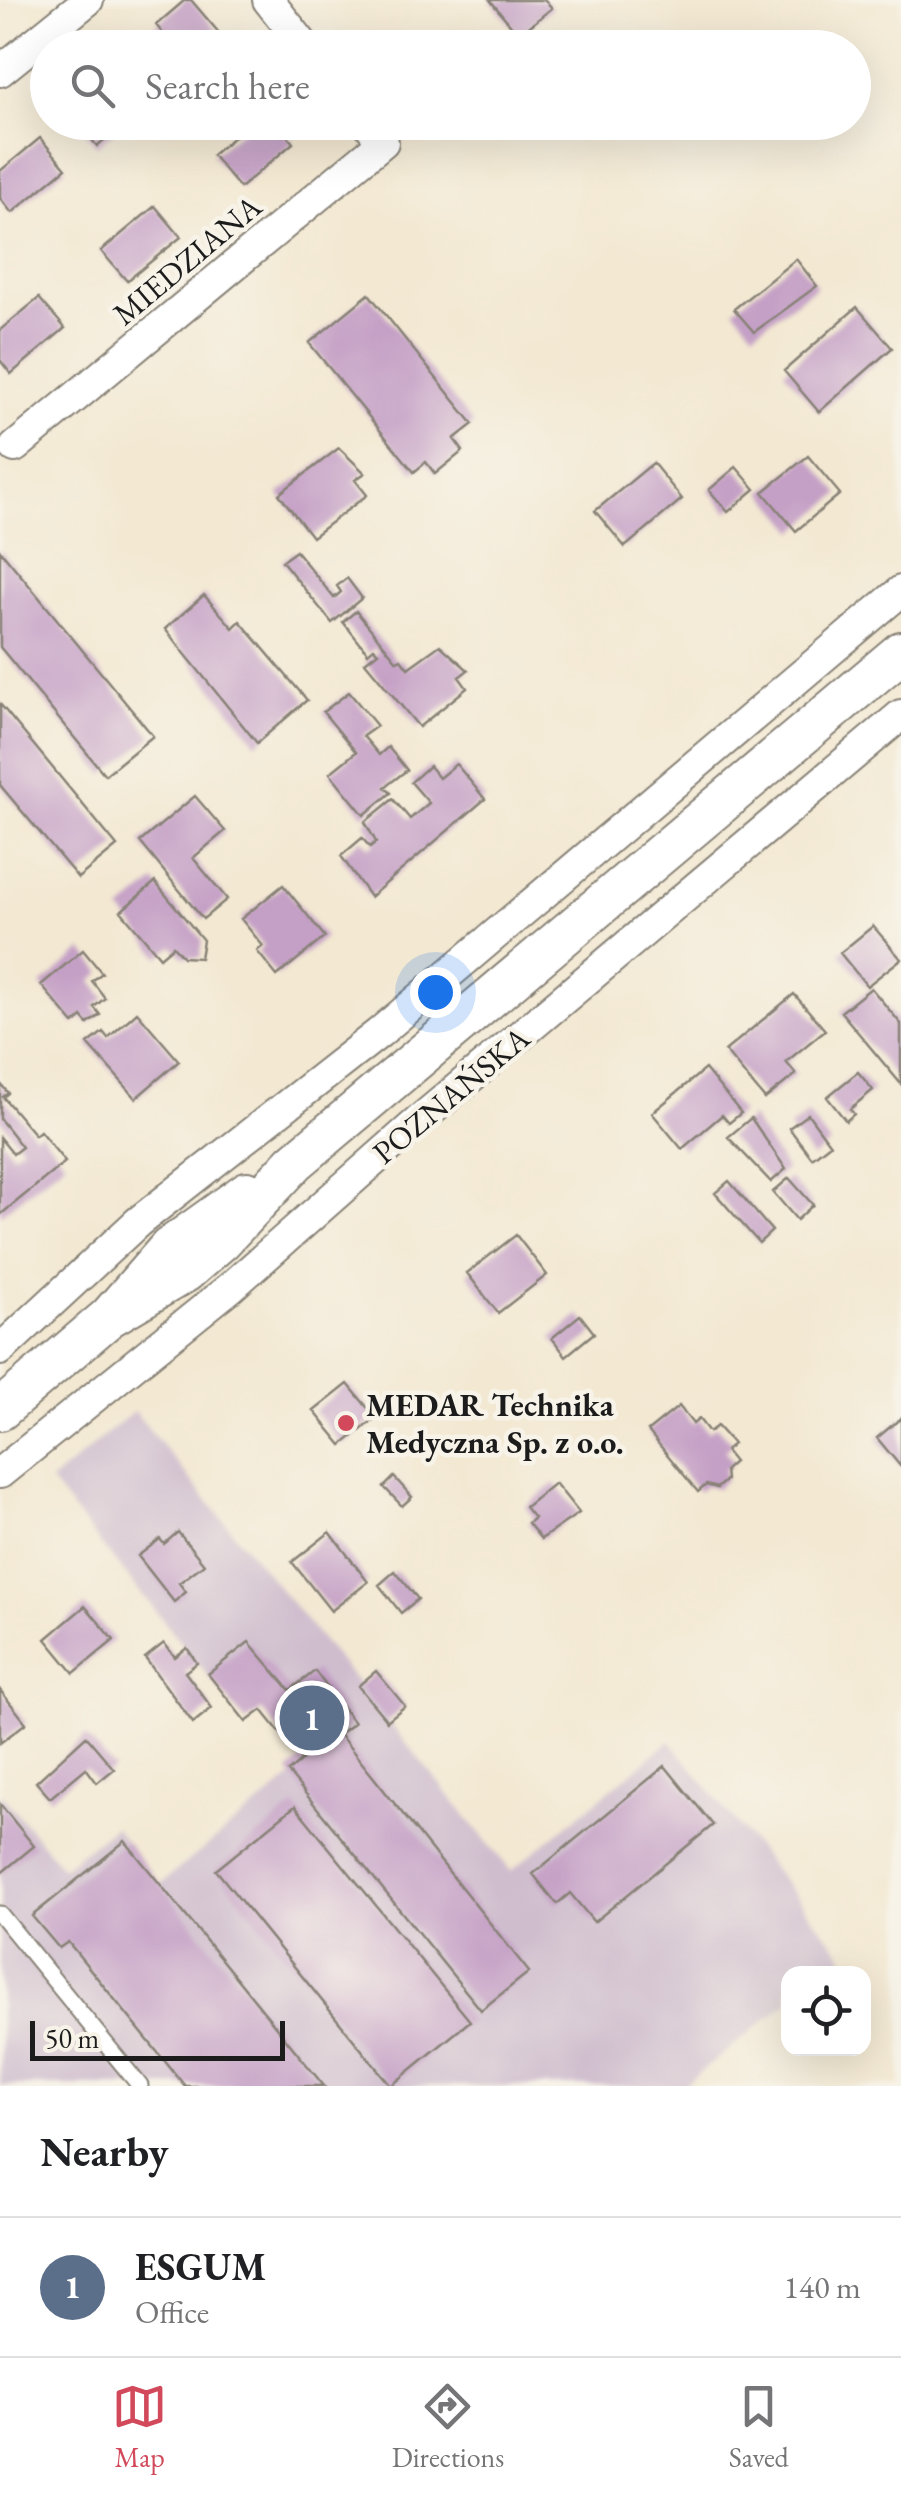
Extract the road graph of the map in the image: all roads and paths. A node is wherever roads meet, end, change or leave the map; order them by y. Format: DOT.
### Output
graph roads {
  1 [pos="88,0"];
  2 [pos="268,0"];
  3 [pos="51,30"];
  4 [pos="292,30"];
  5 [pos="30,47"];
  6 [pos="0,71"];
  7 [pos="381,140"];
  8 [pos="15,447"];
  9 [pos="901,590"];
  10 [pos="901,652"];
  11 [pos="901,715"];
  12 [pos="0,1350"];
  13 [pos="0,1410"];
  14 [pos="0,1473"];
  15 [pos="0,1914"];
  16 [pos="140,2086"];
  1 -- 3 [label="street"];
  2 -- 4 [label="street"];
  5 -- 6 [label="street"];
  7 -- 8 [label="street, MIEDZIANA"];
  9 -- 12 [label="street"];
  10 -- 13 [label="main road, POZNAŃSKA"];
  11 -- 14 [label="street, POZNAŃSKA"];
  15 -- 16 [label="lane"];
}
